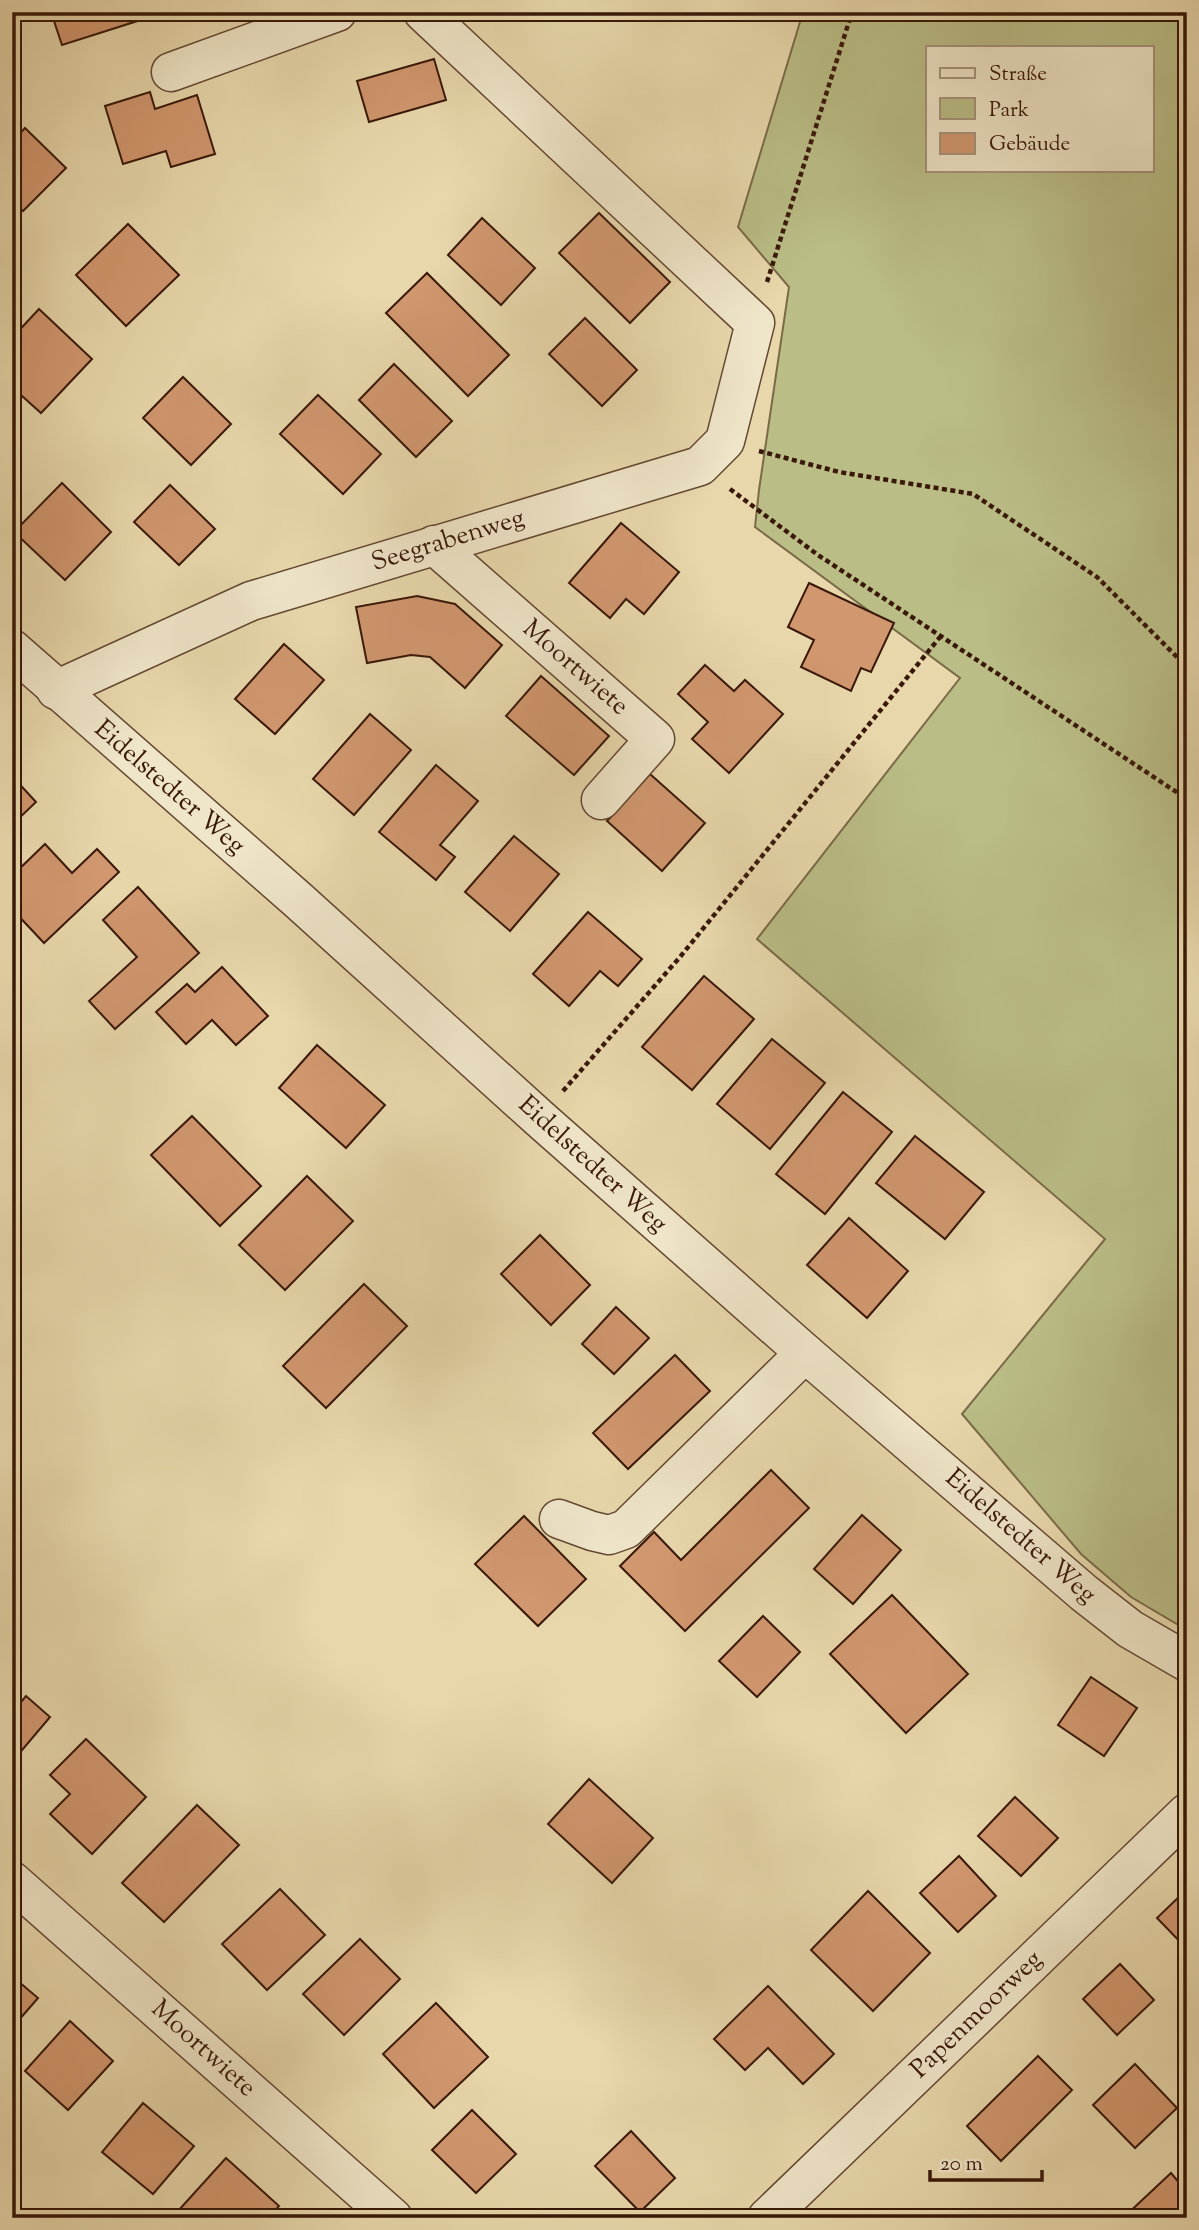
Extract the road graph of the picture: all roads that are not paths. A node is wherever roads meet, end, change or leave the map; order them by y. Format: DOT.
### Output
graph roads {
  1 [pos="337,12"];
  2 [pos="423,12"];
  3 [pos="171,72"];
  4 [pos="434,545"];
  5 [pos="12,649"];
  6 [pos="56,690"];
  7 [pos="601,800"];
  8 [pos="805,1353"];
  9 [pos="559,1519"];
  10 [pos="1187,1662"];
  11 [pos="1187,1813"];
  12 [pos="12,1881"];
  13 [pos="393,2218"];
  14 [pos="767,2218"];
  1 -- 3 [label="street"];
  2 -- 4 [label="street, Seegrabenweg"];
  4 -- 6 [label="street, Seegrabenweg"];
  4 -- 7 [label="street, Moortwiete"];
  5 -- 6 [label="street, Eidelstedter Weg"];
  6 -- 8 [label="street, Eidelstedter Weg"];
  8 -- 9 [label="street"];
  8 -- 10 [label="street, Eidelstedter Weg"];
  11 -- 14 [label="street, Papenmoorweg"];
  12 -- 13 [label="street, Moortwiete"];
}
